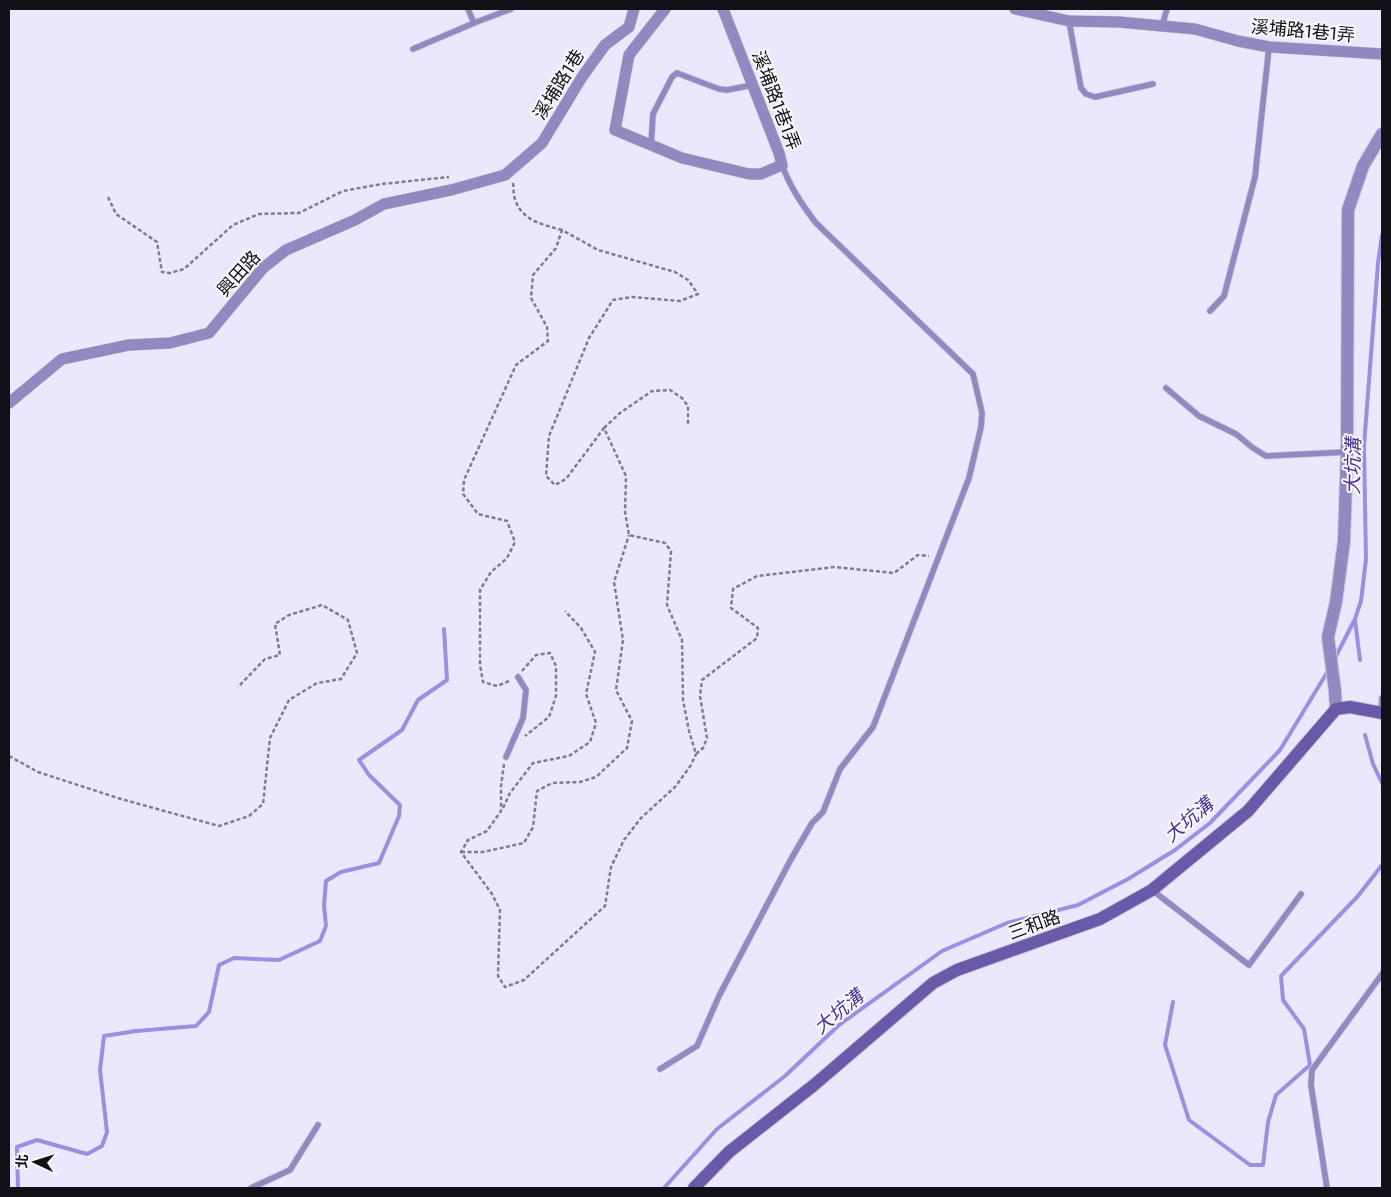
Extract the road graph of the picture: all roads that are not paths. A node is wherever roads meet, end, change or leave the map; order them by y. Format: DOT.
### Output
graph roads {
  1 [pos="468,9"];
  2 [pos="511,9"];
  3 [pos="634,9"];
  4 [pos="665,9"];
  5 [pos="723,9"];
  6 [pos="1015,9"];
  7 [pos="1167,9"];
  8 [pos="1069,21"];
  9 [pos="474,23"];
  10 [pos="1162,26"];
  11 [pos="1269,47"];
  12 [pos="413,49"];
  13 [pos="1382,54"];
  14 [pos="1153,84"];
  15 [pos="753,85"];
  16 [pos="1382,134"];
  17 [pos="651,146"];
  18 [pos="782,165"];
  19 [pos="505,175"];
  20 [pos="1210,311"];
  21 [pos="1166,388"];
  22 [pos="9,403"];
  23 [pos="1347,452"];
  24 [pos="518,677"];
  25 [pos="1382,698"];
  26 [pos="1336,709"];
  27 [pos="1382,713"];
  28 [pos="506,757"];
  29 [pos="1152,890"];
  30 [pos="1301,894"];
  31 [pos="1382,977"];
  32 [pos="660,1069"];
  33 [pos="318,1125"];
  34 [pos="251,1188"];
  35 [pos="694,1188"];
  36 [pos="1327,1188"];
  1 -- 9 [label="lane"];
  2 -- 9 [label="lane"];
  3 -- 19 [label="street, 溪埔路1巷"];
  4 -- 17 [label="street, 溪埔路1巷1弄"];
  5 -- 15 [label="street, 溪埔路1巷1弄"];
  6 -- 8 [label="street, 溪埔路1巷1弄"];
  7 -- 10 [label="lane"];
  8 -- 10 [label="street, 溪埔路1巷1弄"];
  8 -- 14 [label="lane"];
  9 -- 12 [label="lane"];
  10 -- 11 [label="street, 溪埔路1巷1弄"];
  11 -- 13 [label="street, 溪埔路1巷1弄"];
  11 -- 20 [label="lane"];
  15 -- 17 [label="lane"];
  15 -- 18 [label="street, 溪埔路1巷1弄"];
  16 -- 23 [label="street"];
  17 -- 18 [label="street, 溪埔路1巷1弄"];
  18 -- 32 [label="lane"];
  19 -- 22 [label="street, 興田路"];
  21 -- 23 [label="lane"];
  23 -- 26 [label="street"];
  24 -- 28 [label="lane"];
  25 -- 27 [label="lane"];
  26 -- 27 [label="main road"];
  26 -- 29 [label="main road, 三和路"];
  29 -- 30 [label="lane"];
  29 -- 35 [label="main road, 三和路"];
  31 -- 36 [label="lane"];
  33 -- 34 [label="lane"];
}
